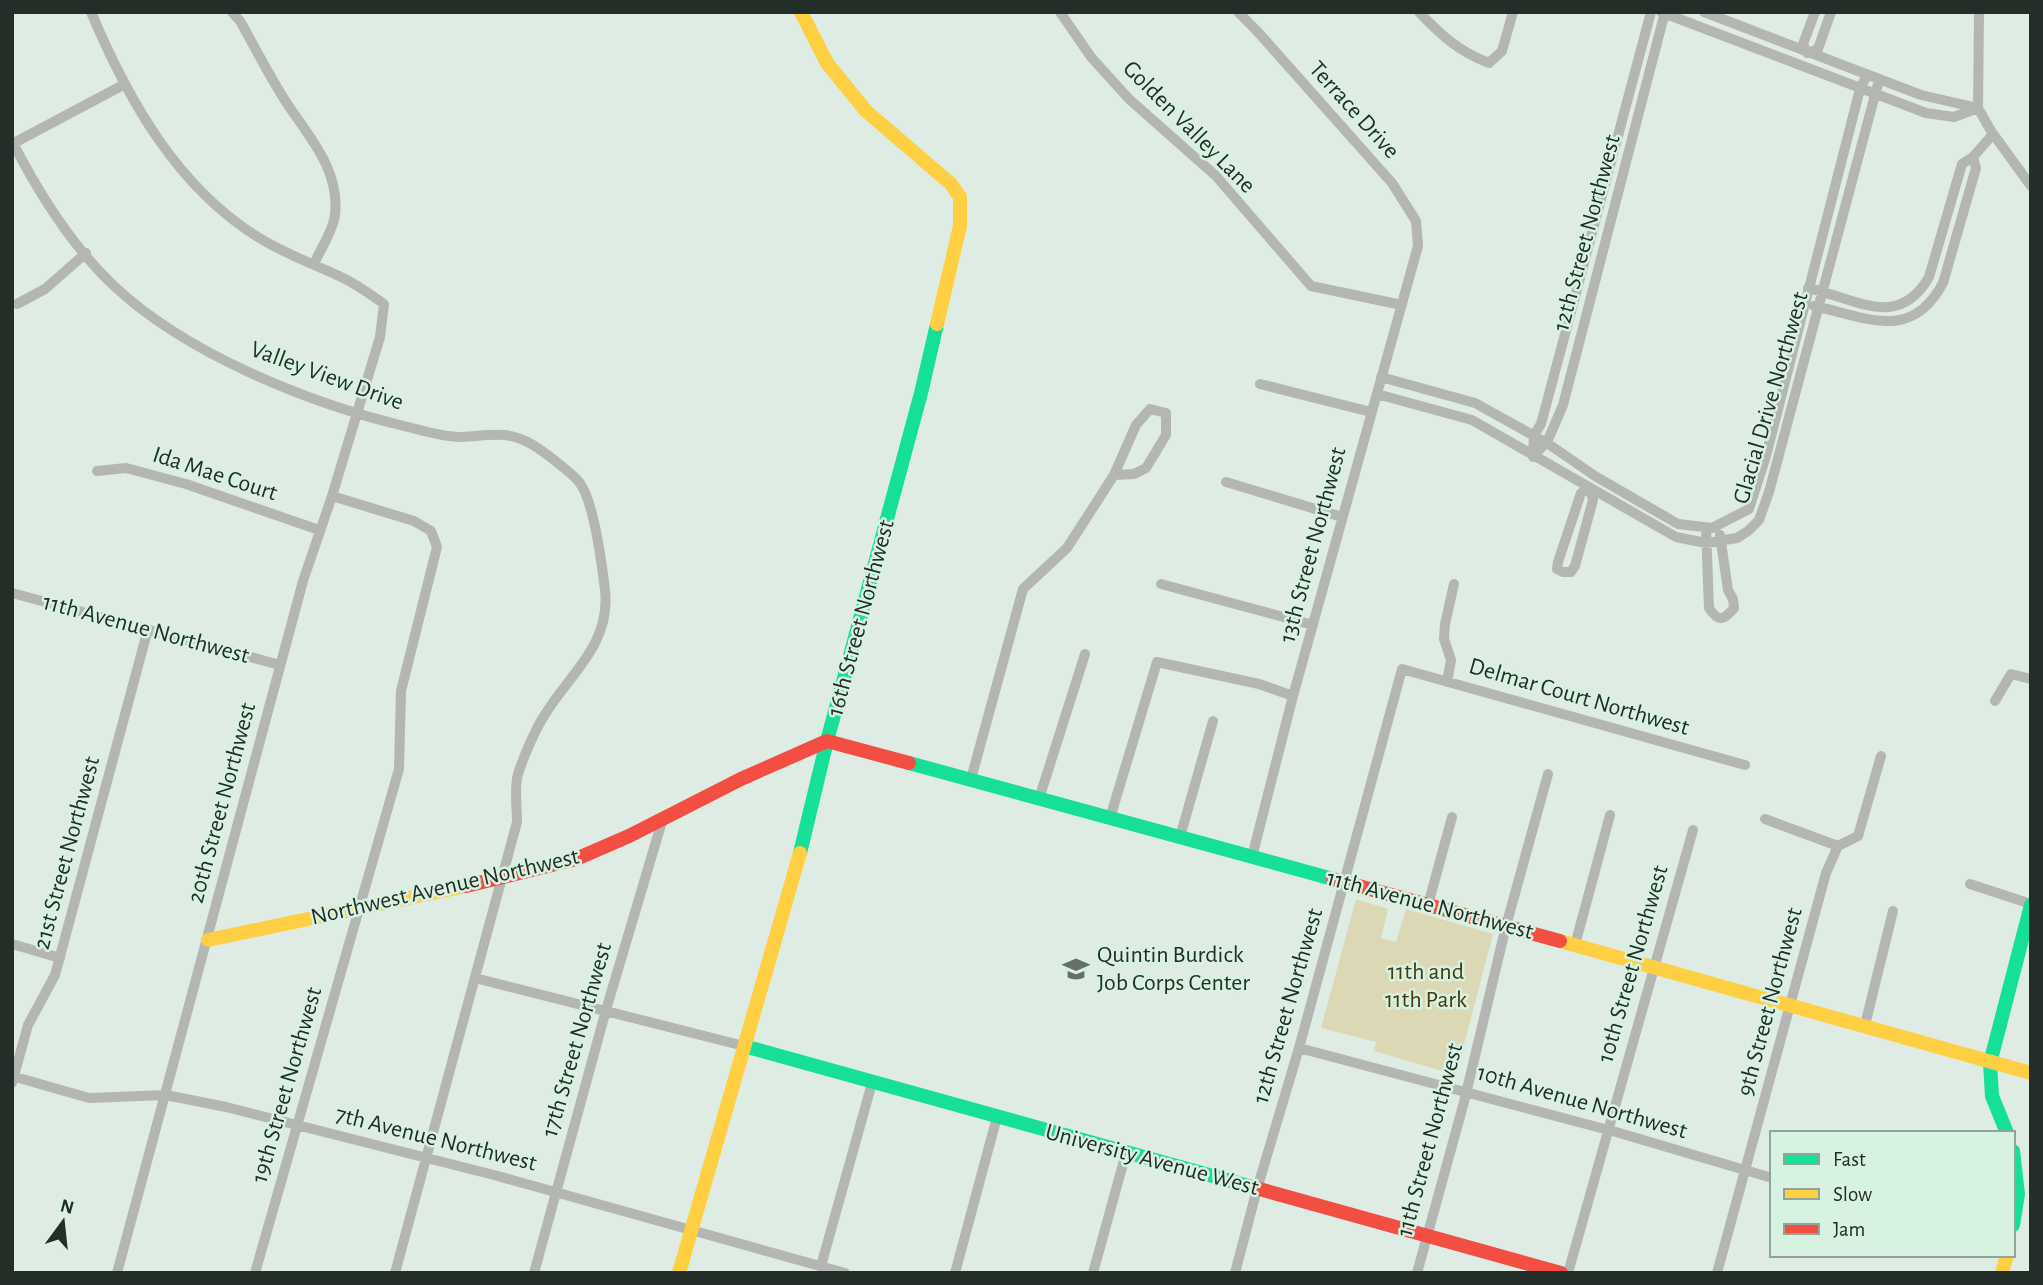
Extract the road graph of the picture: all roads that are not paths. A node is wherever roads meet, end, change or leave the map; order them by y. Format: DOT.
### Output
graph roads {
  1 [pos="91,12"];
  2 [pos="232,12"];
  3 [pos="801,12"];
  4 [pos="1060,12"];
  5 [pos="1238,12"];
  6 [pos="1419,12"];
  7 [pos="1513,12"];
  8 [pos="1651,12"];
  9 [pos="1704,12"];
  10 [pos="1815,12"];
  11 [pos="1831,12"];
  12 [pos="1979,12"];
  13 [pos="1664,13"];
  14 [pos="1807,53"];
  15 [pos="1802,65"];
  16 [pos="1867,75"];
  17 [pos="1879,80"];
  18 [pos="125,84"];
  19 [pos="1860,89"];
  20 [pos="1874,94"];
  21 [pos="1978,108"];
  22 [pos="1993,134"];
  23 [pos="13,143"];
  24 [pos="1973,157"];
  25 [pos="2031,187"];
  26 [pos="1418,246"];
  27 [pos="86,253"];
  28 [pos="314,264"];
  29 [pos="1808,288"];
  30 [pos="1822,291"];
  31 [pos="17,304"];
  32 [pos="1804,304"];
  33 [pos="1402,305"];
  34 [pos="1818,307"];
  35 [pos="1381,377"];
  36 [pos="1260,384"];
  37 [pos="1377,394"];
  38 [pos="1371,412"];
  39 [pos="357,413"];
  40 [pos="1534,435"];
  41 [pos="1547,443"];
  42 [pos="1533,457"];
  43 [pos="97,471"];
  44 [pos="1114,475"];
  45 [pos="1595,476"];
  46 [pos="1226,482"];
  47 [pos="1590,488"];
  48 [pos="332,496"];
  49 [pos="1342,517"];
  50 [pos="1719,525"];
  51 [pos="1706,528"];
  52 [pos="319,530"];
  53 [pos="1721,541"];
  54 [pos="1706,543"];
  55 [pos="1161,584"];
  56 [pos="1454,584"];
  57 [pos="12,593"];
  58 [pos="1312,625"];
  59 [pos="148,629"];
  60 [pos="1085,653"];
  61 [pos="280,664"];
  62 [pos="1402,669"];
  63 [pos="2031,679"];
  64 [pos="1447,682"];
  65 [pos="1293,696"];
  66 [pos="1995,701"];
  67 [pos="1213,721"];
  68 [pos="827,741"];
  69 [pos="1881,756"];
  70 [pos="1745,765"];
  71 [pos="1548,774"];
  72 [pos="971,779"];
  73 [pos="1039,799"];
  74 [pos="1611,816"];
  75 [pos="1452,817"];
  76 [pos="663,818"];
  77 [pos="1110,818"];
  78 [pos="1765,819"];
  79 [pos="1693,830"];
  80 [pos="1180,837"];
  81 [pos="1838,846"];
  82 [pos="1252,857"];
  83 [pos="500,878"];
  84 [pos="1344,881"];
  85 [pos="1970,884"];
  86 [pos="2031,904"];
  87 [pos="1428,905"];
  88 [pos="360,908"];
  89 [pos="1893,911"];
  90 [pos="1506,926"];
  91 [pos="208,940"];
  92 [pos="12,944"];
  93 [pos="1575,945"];
  94 [pos="60,958"];
  95 [pos="1654,967"];
  96 [pos="475,978"];
  97 [pos="1791,1005"];
  98 [pos="606,1010"];
  99 [pos="1865,1025"];
  100 [pos="744,1046"];
  101 [pos="1299,1048"];
  102 [pos="1990,1063"];
  103 [pos="2031,1073"];
  104 [pos="13,1078"];
  105 [pos="872,1083"];
  106 [pos="1465,1091"];
  107 [pos="166,1095"];
  108 [pos="997,1117"];
  109 [pos="298,1126"];
  110 [pos="1607,1130"];
  111 [pos="2006,1131"];
  112 [pos="1126,1153"];
  113 [pos="425,1159"];
  114 [pos="2015,1168"];
  115 [pos="1745,1171"];
  116 [pos="1770,1177"];
  117 [pos="1257,1189"];
  118 [pos="556,1193"];
  119 [pos="2015,1213"];
  120 [pos="691,1229"];
  121 [pos="1426,1236"];
  122 [pos="821,1266"];
  123 [pos="117,1273"];
  124 [pos="255,1273"];
  125 [pos="395,1273"];
  126 [pos="534,1273"];
  127 [pos="679,1273"];
  128 [pos="845,1273"];
  129 [pos="955,1273"];
  130 [pos="1094,1273"];
  131 [pos="1235,1273"];
  132 [pos="1416,1273"];
  133 [pos="1560,1273"];
  134 [pos="1568,1273"];
  135 [pos="1717,1273"];
  1 -- 18 [label="street"];
  2 -- 28 [label="street"];
  3 -- 68 [label="street, 16th Street Northwest"];
  4 -- 33 [label="street, Golden Valley Lane"];
  5 -- 26 [label="street, Terrace Drive"];
  6 -- 7 [label="street"];
  8 -- 40 [label="street"];
  9 -- 14 [label="street"];
  10 -- 14 [label="street"];
  11 -- 14 [label="street"];
  12 -- 21 [label="street"];
  13 -- 15 [label="street"];
  13 -- 41 [label="street, 12th Street Northwest"];
  14 -- 15 [label="street"];
  14 -- 16 [label="street"];
  15 -- 19 [label="street"];
  16 -- 17 [label="street"];
  16 -- 19 [label="street"];
  17 -- 20 [label="street, Glacial Drive Northwest"];
  17 -- 21 [label="street"];
  18 -- 23 [label="street"];
  18 -- 28 [label="street"];
  19 -- 20 [label="street"];
  19 -- 29 [label="street"];
  20 -- 21 [label="street"];
  20 -- 30 [label="street, Glacial Drive Northwest"];
  21 -- 22 [label="street"];
  22 -- 24 [label="street"];
  22 -- 25 [label="street"];
  23 -- 27 [label="street, Valley View Drive"];
  24 -- 30 [label="street"];
  24 -- 34 [label="street"];
  26 -- 33 [label="street, 13th Street Northwest"];
  27 -- 31 [label="street"];
  27 -- 39 [label="street, Valley View Drive"];
  28 -- 39 [label="street, 20th Street Northwest"];
  29 -- 30 [label="street"];
  29 -- 32 [label="street"];
  30 -- 34 [label="street, Glacial Drive Northwest"];
  32 -- 34 [label="street"];
  32 -- 50 [label="street"];
  33 -- 35 [label="street, 13th Street Northwest"];
  34 -- 53 [label="street, Glacial Drive Northwest"];
  35 -- 37 [label="street, 13th Street Northwest"];
  35 -- 40 [label="street"];
  36 -- 38 [label="street"];
  37 -- 38 [label="street, 13th Street Northwest"];
  37 -- 42 [label="street, Glacial Drive Northwest"];
  38 -- 49 [label="street, 13th Street Northwest"];
  39 -- 48 [label="street, 20th Street Northwest"];
  39 -- 83 [label="street, Valley View Drive"];
  40 -- 41 [label="street"];
  40 -- 42 [label="street"];
  41 -- 42 [label="street, 12th Street Northwest"];
  41 -- 45 [label="street"];
  42 -- 47 [label="street, Glacial Drive Northwest"];
  43 -- 52 [label="street, Ida Mae Court"];
  44 -- 44 [label="street"];
  44 -- 72 [label="street"];
  45 -- 47 [label="street"];
  45 -- 51 [label="street"];
  46 -- 49 [label="street"];
  47 -- 47 [label="street"];
  47 -- 54 [label="street, Glacial Drive Northwest"];
  48 -- 52 [label="street, 20th Street Northwest"];
  48 -- 88 [label="street, 19th Street Northwest"];
  49 -- 58 [label="street, 13th Street Northwest"];
  50 -- 51 [label="street"];
  50 -- 53 [label="street"];
  51 -- 54 [label="street"];
  52 -- 61 [label="street, 20th Street Northwest"];
  53 -- 54 [label="street, Glacial Drive Northwest"];
  53 -- 54 [label="street"];
  55 -- 58 [label="street"];
  56 -- 64 [label="street"];
  57 -- 59 [label="street, 11th Avenue Northwest"];
  58 -- 65 [label="street, 13th Street Northwest"];
  59 -- 61 [label="street, 11th Avenue Northwest"];
  59 -- 94 [label="street, 21st Street Northwest"];
  60 -- 73 [label="street"];
  61 -- 91 [label="street, 20th Street Northwest"];
  62 -- 64 [label="street, Delmar Court Northwest"];
  62 -- 84 [label="street, 12th Street Northwest"];
  63 -- 66 [label="street"];
  64 -- 70 [label="street, Delmar Court Northwest"];
  65 -- 77 [label="street"];
  65 -- 82 [label="street, 13th Street Northwest"];
  67 -- 80 [label="street"];
  68 -- 72 [label="street, 11th Avenue Northwest"];
  68 -- 76 [label="street, Northwest Avenue Northwest"];
  68 -- 100 [label="street, 16th Street Northwest"];
  69 -- 81 [label="street, 9th Street Northwest"];
  71 -- 90 [label="street, 11th Street Northwest"];
  72 -- 73 [label="street, 11th Avenue Northwest"];
  73 -- 77 [label="street, 11th Avenue Northwest"];
  74 -- 93 [label="street"];
  75 -- 87 [label="street"];
  76 -- 83 [label="street, Northwest Avenue Northwest"];
  76 -- 98 [label="street, 17th Street Northwest"];
  77 -- 80 [label="street, 11th Avenue Northwest"];
  78 -- 81 [label="street"];
  79 -- 95 [label="street, 10th Street Northwest"];
  80 -- 82 [label="street, 11th Avenue Northwest"];
  81 -- 97 [label="street, 9th Street Northwest"];
  82 -- 84 [label="street, 11th Avenue Northwest"];
  83 -- 88 [label="street, Northwest Avenue Northwest"];
  83 -- 96 [label="street, Valley View Drive"];
  84 -- 87 [label="street, 11th Avenue Northwest"];
  84 -- 101 [label="street, 12th Street Northwest"];
  85 -- 86 [label="street"];
  86 -- 102 [label="street"];
  87 -- 90 [label="street, 11th Avenue Northwest"];
  88 -- 91 [label="street, Northwest Avenue Northwest"];
  88 -- 109 [label="street, 19th Street Northwest"];
  89 -- 99 [label="street"];
  90 -- 93 [label="street, 11th Avenue Northwest"];
  90 -- 106 [label="street, 11th Street Northwest"];
  91 -- 107 [label="street, 20th Street Northwest"];
  92 -- 94 [label="street"];
  93 -- 95 [label="street, 11th Avenue Northwest"];
  94 -- 104 [label="street, 21st Street Northwest"];
  95 -- 97 [label="street, 11th Avenue Northwest"];
  95 -- 110 [label="street, 10th Street Northwest"];
  96 -- 98 [label="street"];
  96 -- 113 [label="street, Valley View Drive"];
  97 -- 99 [label="street, 11th Avenue Northwest"];
  97 -- 115 [label="street, 9th Street Northwest"];
  98 -- 100 [label="street"];
  98 -- 118 [label="street, 17th Street Northwest"];
  99 -- 102 [label="street, 11th Avenue Northwest"];
  100 -- 105 [label="street, University Avenue West"];
  100 -- 120 [label="street, 16th Street Northwest"];
  101 -- 106 [label="street, 10th Avenue Northwest"];
  101 -- 117 [label="street, 12th Street Northwest"];
  102 -- 103 [label="street, 11th Avenue Northwest"];
  102 -- 111 [label="street"];
  104 -- 107 [label="street, 7th Avenue Northwest"];
  105 -- 108 [label="street, University Avenue West"];
  105 -- 122 [label="street"];
  106 -- 110 [label="street, 10th Avenue Northwest"];
  106 -- 121 [label="street, 11th Street Northwest"];
  107 -- 109 [label="street, 7th Avenue Northwest"];
  107 -- 123 [label="street, 20th Street Northwest"];
  108 -- 112 [label="street, University Avenue West"];
  108 -- 129 [label="street"];
  109 -- 113 [label="street, 7th Avenue Northwest"];
  109 -- 124 [label="street, 19th Street Northwest"];
  110 -- 115 [label="street, 10th Avenue Northwest"];
  110 -- 134 [label="street, 10th Street Northwest"];
  112 -- 117 [label="street, University Avenue West"];
  112 -- 130 [label="street"];
  113 -- 118 [label="street, 7th Avenue Northwest"];
  113 -- 125 [label="street, Valley View Drive"];
  114 -- 119 [label="street"];
  115 -- 116 [label="street, 10th Avenue Northwest"];
  115 -- 135 [label="street, 9th Street Northwest"];
  117 -- 121 [label="street, University Avenue West"];
  117 -- 131 [label="street, 12th Street Northwest"];
  118 -- 120 [label="street, 7th Avenue Northwest"];
  118 -- 126 [label="street, 17th Street Northwest"];
  120 -- 122 [label="street, 7th Avenue Northwest"];
  120 -- 127 [label="street, 16th Street Northwest"];
  121 -- 132 [label="street, 11th Street Northwest"];
  121 -- 133 [label="street, University Avenue West"];
  122 -- 128 [label="street, 7th Avenue Northwest"];
}
